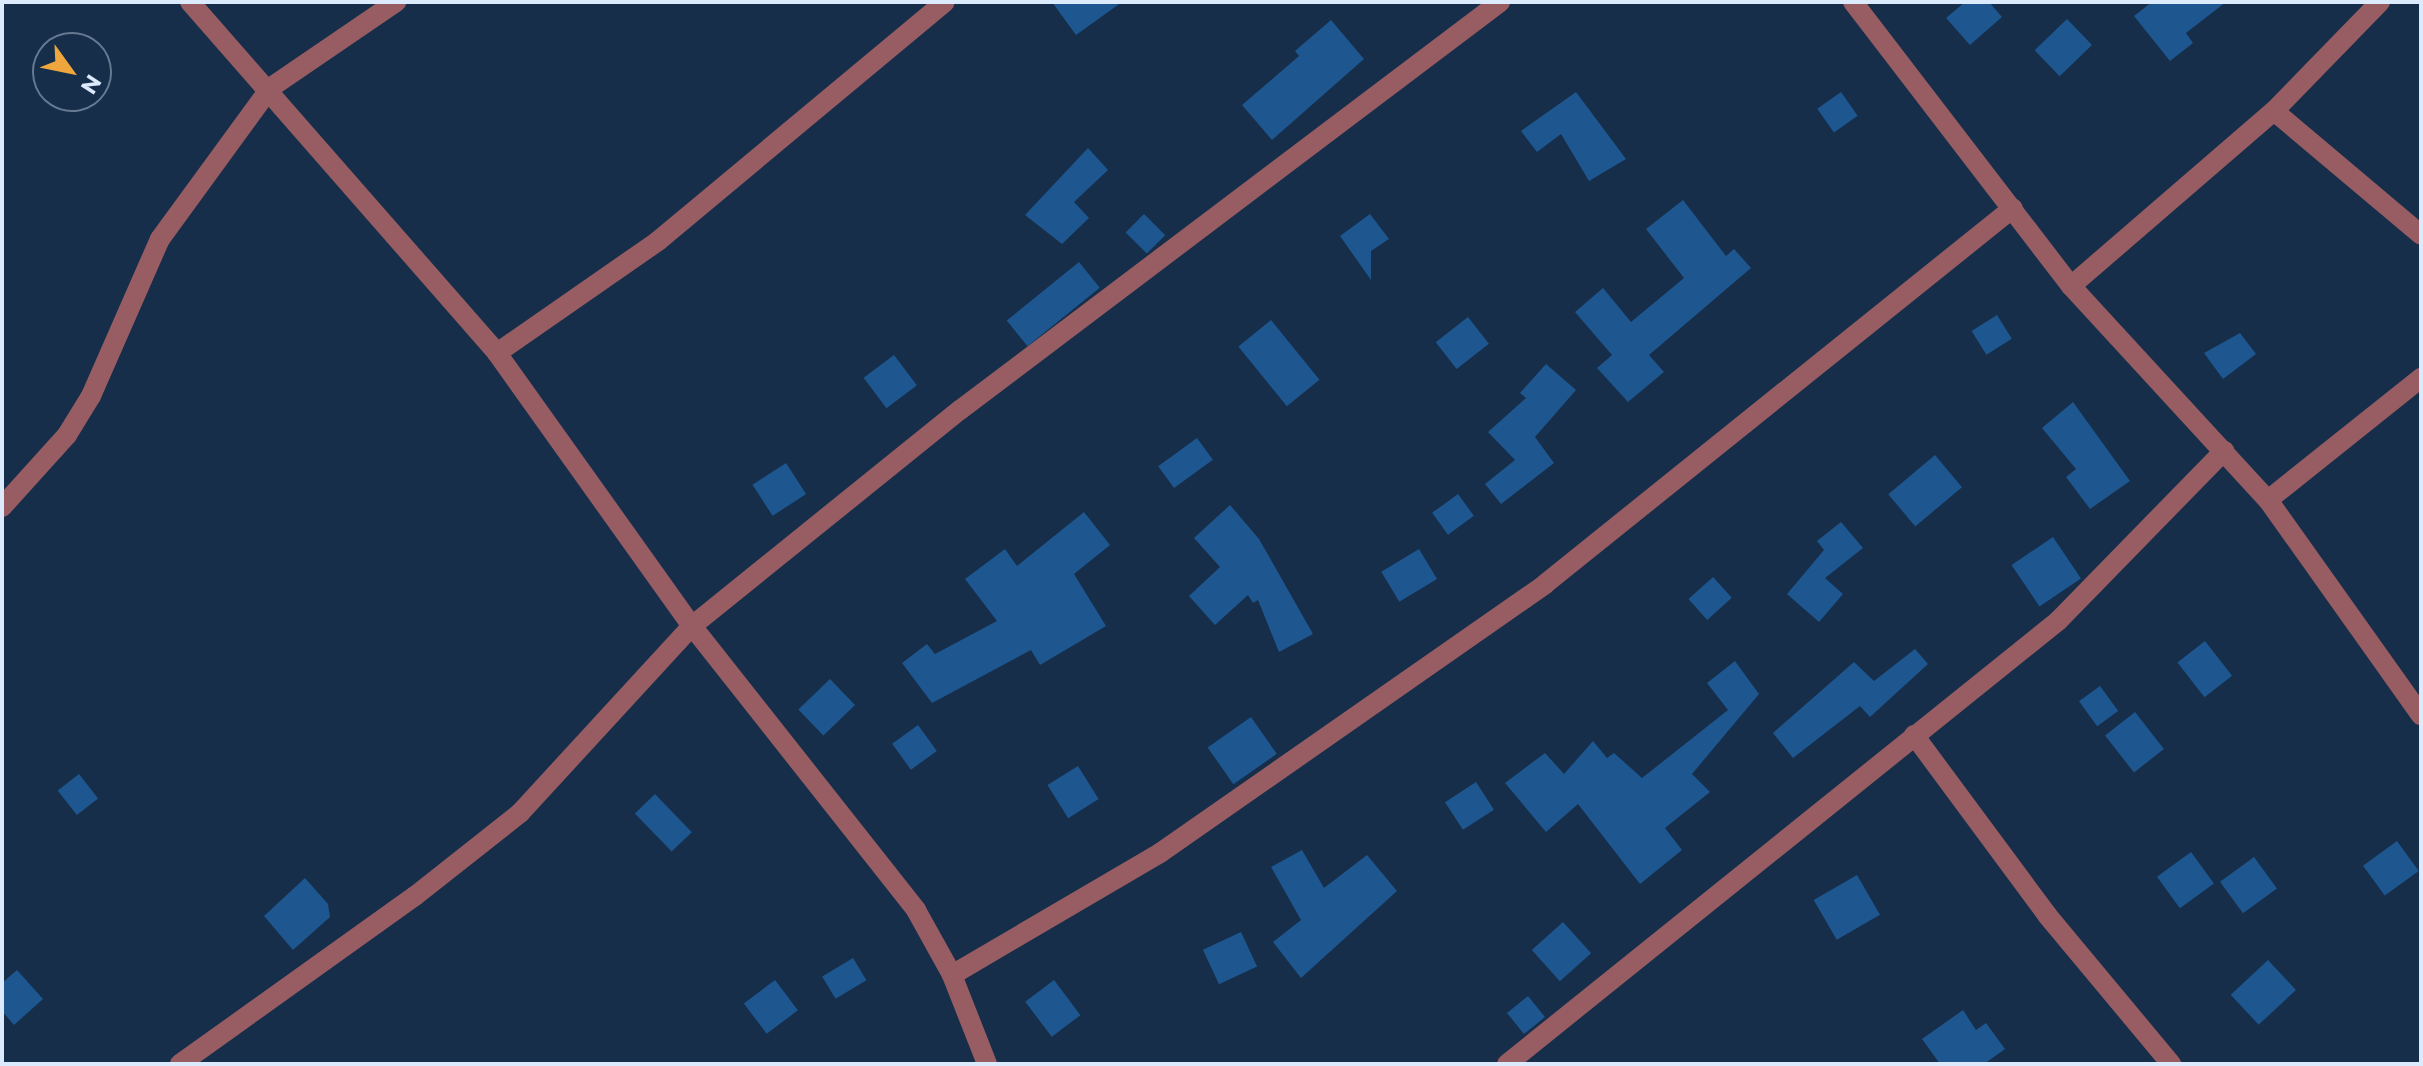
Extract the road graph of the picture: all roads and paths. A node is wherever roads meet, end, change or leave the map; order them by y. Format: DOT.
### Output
graph roads {
  1 [pos="190,2"];
  2 [pos="396,2"];
  3 [pos="945,2"];
  4 [pos="1500,2"];
  5 [pos="1853,2"];
  6 [pos="2380,2"];
  7 [pos="270,88"];
  8 [pos="2274,111"];
  9 [pos="2013,208"];
  10 [pos="2421,235"];
  11 [pos="2071,286"];
  12 [pos="497,353"];
  13 [pos="2421,378"];
  14 [pos="2224,451"];
  15 [pos="2268,500"];
  16 [pos="2,507"];
  17 [pos="692,626"];
  18 [pos="2421,715"];
  19 [pos="1914,735"];
  20 [pos="952,975"];
  21 [pos="180,1064"];
  22 [pos="987,1064"];
  23 [pos="1507,1064"];
  24 [pos="2171,1064"];
  1 -- 7 [label="street"];
  2 -- 7 [label="street"];
  3 -- 12 [label="street"];
  4 -- 17 [label="street"];
  5 -- 9 [label="street"];
  6 -- 8 [label="street"];
  7 -- 12 [label="street"];
  7 -- 16 [label="street"];
  8 -- 10 [label="street"];
  8 -- 11 [label="street"];
  9 -- 11 [label="street"];
  9 -- 20 [label="street"];
  11 -- 14 [label="street"];
  12 -- 17 [label="street"];
  13 -- 15 [label="street"];
  14 -- 15 [label="street"];
  14 -- 19 [label="street"];
  15 -- 18 [label="street"];
  17 -- 20 [label="street"];
  17 -- 21 [label="street"];
  19 -- 23 [label="street"];
  19 -- 24 [label="street"];
  20 -- 22 [label="street"];
}
